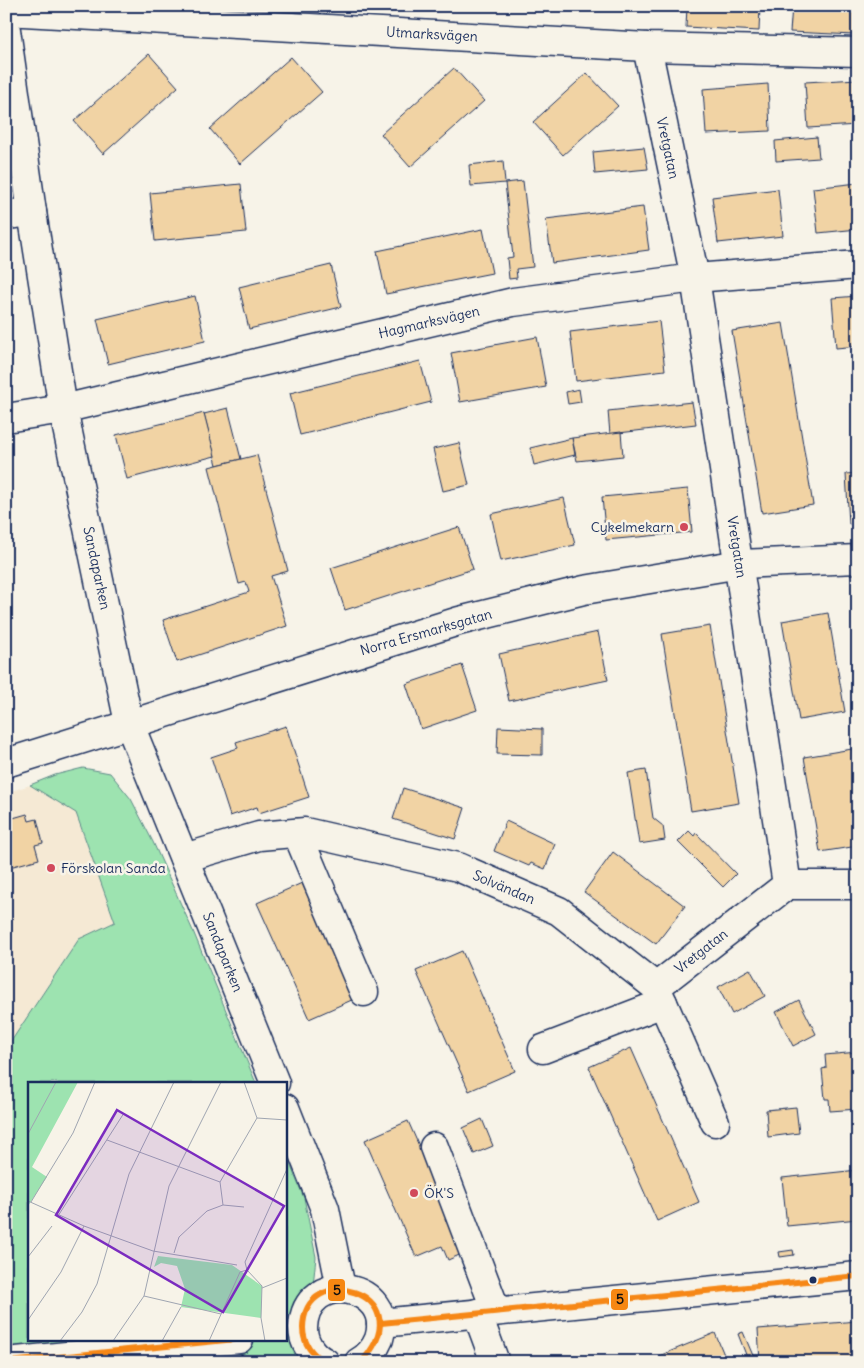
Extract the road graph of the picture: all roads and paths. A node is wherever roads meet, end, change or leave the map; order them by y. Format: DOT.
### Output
graph roads {
  1 [pos="6,11"];
  2 [pos="6,30"];
  3 [pos="647,47"];
  4 [pos="858,52"];
  5 [pos="19,214"];
  6 [pos="858,265"];
  7 [pos="695,278"];
  8 [pos="63,408"];
  9 [pos="6,418"];
  10 [pos="858,559"];
  11 [pos="740,564"];
  12 [pos="129,723"];
  13 [pos="6,763"];
  14 [pos="297,833"];
  15 [pos="184,858"];
  16 [pos="787,885"];
  17 [pos="858,885"];
  18 [pos="364,992"];
  19 [pos="659,995"];
  20 [pos="544,1049"];
  21 [pos="275,1082"];
  22 [pos="286,1111"];
  23 [pos="715,1122"];
  24 [pos="434,1146"];
  25 [pos="858,1276"];
  26 [pos="341,1288"];
  27 [pos="487,1312"];
  28 [pos="381,1323"];
  29 [pos="294,1334"];
  30 [pos="229,1340"];
  31 [pos="6,1362"];
  32 [pos="325,1362"];
  33 [pos="359,1362"];
  34 [pos="495,1362"];
  1 -- 3 [label="street, Utmarksvägen"];
  2 -- 5 [label="street, Sandaparken"];
  3 -- 4 [label="street, Utmarksvägen"];
  3 -- 7 [label="street, Vretgatan"];
  5 -- 8 [label="street, Sandaparken"];
  6 -- 7 [label="street, Hagmarksvägen"];
  7 -- 8 [label="street, Hagmarksvägen"];
  7 -- 11 [label="street, Vretgatan"];
  8 -- 9 [label="street, Hagmarksvägen"];
  8 -- 12 [label="street, Sandaparken"];
  10 -- 11 [label="street, Norra Ersmarksgatan"];
  11 -- 12 [label="street, Norra Ersmarksgatan"];
  11 -- 16 [label="street, Vretgatan"];
  12 -- 13 [label="street, Norra Ersmarksgatan"];
  12 -- 15 [label="street, Sandaparken"];
  14 -- 15 [label="street, Solvändan"];
  14 -- 18 [label="street"];
  14 -- 19 [label="street, Solvändan"];
  15 -- 21 [label="street, Sandaparken"];
  16 -- 17 [label="street"];
  16 -- 19 [label="street, Vretgatan"];
  19 -- 20 [label="street, Vretgatan"];
  19 -- 23 [label="street, Solvändan"];
  22 -- 26 [label="street"];
  24 -- 27 [label="street"];
  25 -- 27 [label="street"];
  26 -- 28 [label="street"];
  26 -- 29 [label="street"];
  27 -- 28 [label="street"];
  27 -- 34 [label="street"];
  28 -- 33 [label="street"];
  29 -- 32 [label="street"];
  30 -- 31 [label="street"];
}
